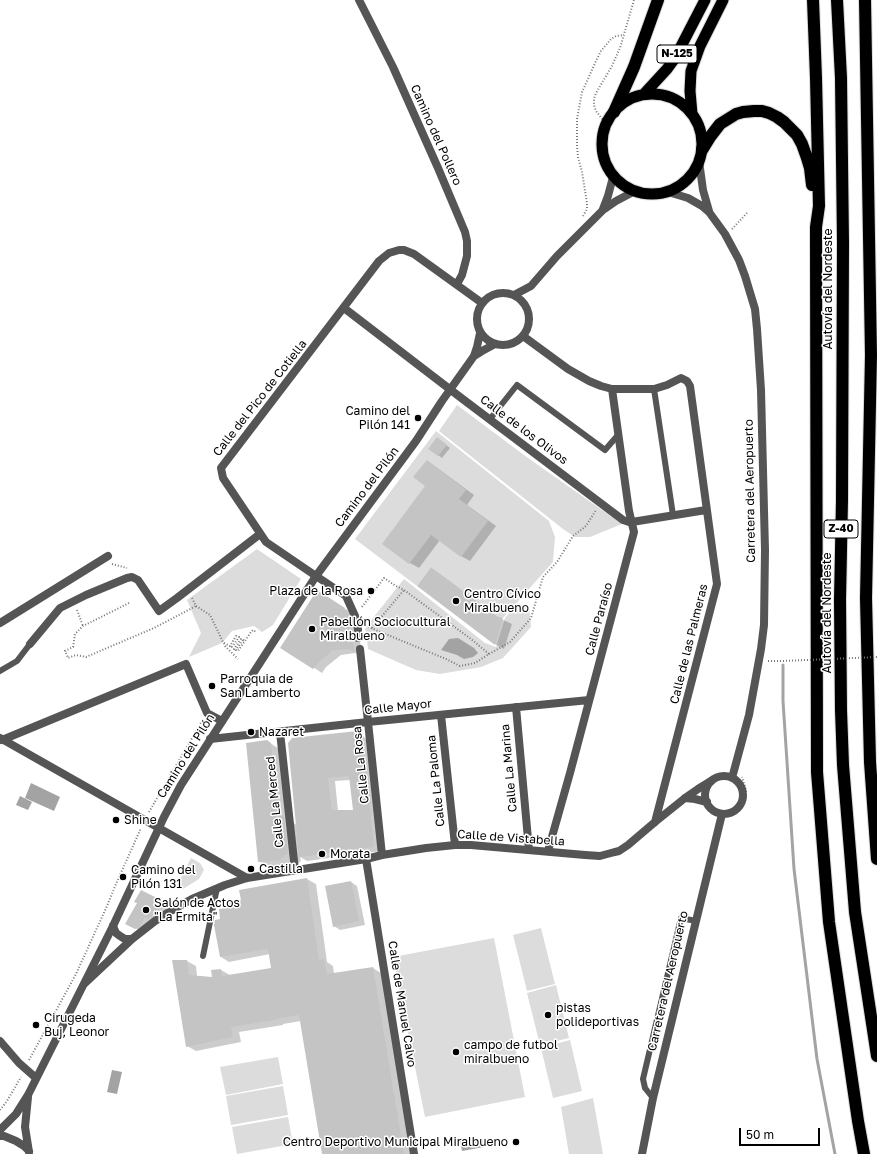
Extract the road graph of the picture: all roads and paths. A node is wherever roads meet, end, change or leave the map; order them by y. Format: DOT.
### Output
graph roads {
  1 [pos="360,0"];
  2 [pos="634,0"];
  3 [pos="658,0"];
  4 [pos="723,0"];
  5 [pos="813,0"];
  6 [pos="837,0"];
  7 [pos="865,0"];
  8 [pos="703,4"];
  9 [pos="624,35"];
  10 [pos="644,94"];
  11 [pos="614,112"];
  12 [pos="692,114"];
  13 [pos="606,124"];
  14 [pos="701,156"];
  15 [pos="613,177"];
  16 [pos="635,191"];
  17 [pos="668,192"];
  18 [pos="602,210"];
  19 [pos="709,212"];
  20 [pos="747,213"];
  21 [pos="580,222"];
  22 [pos="729,226"];
  23 [pos="816,227"];
  24 [pos="728,232"];
  25 [pos="457,284"];
  26 [pos="531,286"];
  27 [pos="514,295"];
  28 [pos="482,303"];
  29 [pos="524,303"];
  30 [pos="344,308"];
  31 [pos="480,333"];
  32 [pos="523,336"];
  33 [pos="495,344"];
  34 [pos="871,355"];
  35 [pos="474,356"];
  36 [pos="877,367"];
  37 [pos="450,389"];
  38 [pos="612,389"];
  39 [pos="654,389"];
  40 [pos="490,419"];
  41 [pos="618,435"];
  42 [pos="600,503"];
  43 [pos="706,510"];
  44 [pos="673,516"];
  45 [pos="632,522"];
  46 [pos="260,534"];
  47 [pos="105,558"];
  48 [pos="316,576"];
  49 [pos="136,578"];
  50 [pos="404,590"];
  51 [pos="73,601"];
  52 [pos="129,603"];
  53 [pos="355,616"];
  54 [pos="0,623"];
  55 [pos="83,626"];
  56 [pos="358,628"];
  57 [pos="372,628"];
  58 [pos="256,632"];
  59 [pos="358,638"];
  60 [pos="224,642"];
  61 [pos="30,644"];
  62 [pos="360,649"];
  63 [pos="489,654"];
  64 [pos="877,658"];
  65 [pos="238,659"];
  66 [pos="759,661"];
  67 [pos="769,661"];
  68 [pos="768,667"];
  69 [pos="0,671"];
  70 [pos="589,700"];
  71 [pos="516,707"];
  72 [pos="207,713"];
  73 [pos="441,715"];
  74 [pos="222,721"];
  75 [pos="368,722"];
  76 [pos="280,732"];
  77 [pos="1,739"];
  78 [pos="210,739"];
  79 [pos="741,774"];
  80 [pos="732,778"];
  81 [pos="712,781"];
  82 [pos="685,798"];
  83 [pos="707,802"];
  84 [pos="724,817"];
  85 [pos="145,821"];
  86 [pos="655,822"];
  87 [pos="158,828"];
  88 [pos="455,845"];
  89 [pos="529,850"];
  90 [pos="548,851"];
  91 [pos="382,855"];
  92 [pos="366,859"];
  93 [pos="877,859"];
  94 [pos="229,869"];
  95 [pos="294,870"];
  96 [pos="247,878"];
  97 [pos="225,885"];
  98 [pos="217,888"];
  99 [pos="696,921"];
  100 [pos="113,926"];
  101 [pos="132,939"];
  102 [pos="203,956"];
  103 [pos="85,983"];
  104 [pos="0,1041"];
  105 [pos="877,1056"];
  106 [pos="25,1069"];
  107 [pos="36,1078"];
  108 [pos="28,1094"];
  109 [pos="654,1098"];
  110 [pos="0,1110"];
  111 [pos="0,1130"];
  112 [pos="0,1136"];
  113 [pos="29,1153"];
  114 [pos="414,1154"];
  115 [pos="642,1154"];
  116 [pos="864,1154"];
  1 -- 25 [label="street, Camino del Pollero"];
  2 -- 9 [label="path"];
  3 -- 11 [label="highway"];
  4 -- 12 [label="highway, N-125"];
  5 -- 23 [label="highway"];
  6 -- 105 [label="highway, Autovía del Nordeste / Z-40"];
  7 -- 34 [label="highway, Z-40"];
  8 -- 10 [label="highway, N-125"];
  9 -- 13 [label="path"];
  9 -- 21 [label="path"];
  10 -- 11 [label="highway, N-125"];
  10 -- 12 [label="highway, N-125"];
  11 -- 13 [label="highway, N-125"];
  12 -- 14 [label="highway, N-125"];
  13 -- 15 [label="highway, N-125"];
  14 -- 17 [label="highway, N-125"];
  14 -- 19 [label="street, Carretera del Aeropuerto / N-125"];
  14 -- 23 [label="highway"];
  15 -- 16 [label="highway, N-125"];
  15 -- 18 [label="street"];
  16 -- 17 [label="highway, N-125"];
  16 -- 18 [label="street"];
  17 -- 19 [label="street, Carretera del Aeropuerto / N-125"];
  18 -- 26 [label="street"];
  19 -- 24 [label="street, Carretera del Aeropuerto / N-125"];
  20 -- 24 [label="path"];
  22 -- 24 [label="path"];
  23 -- 116 [label="highway"];
  24 -- 66 [label="street, Carretera del Aeropuerto / N-125"];
  25 -- 28 [label="street"];
  25 -- 30 [label="street, Calle del Pico de Cotiella"];
  26 -- 27 [label="street"];
  26 -- 29 [label="street"];
  27 -- 28 [label="street"];
  27 -- 29 [label="street"];
  28 -- 31 [label="street"];
  29 -- 32 [label="street"];
  30 -- 37 [label="street, Calle de los Olivos"];
  30 -- 46 [label="street, Calle del Pico de Cotiella"];
  31 -- 33 [label="street"];
  31 -- 35 [label="street, Camino del Pilón"];
  32 -- 33 [label="street"];
  32 -- 38 [label="street"];
  33 -- 35 [label="street, Camino del Pilón"];
  34 -- 36 [label="highway"];
  34 -- 93 [label="highway, Z-40"];
  35 -- 37 [label="street, Camino del Pilón"];
  37 -- 40 [label="street, Calle de los Olivos"];
  37 -- 48 [label="street, Camino del Pilón"];
  38 -- 39 [label="street"];
  38 -- 41 [label="street, Calle Paraíso"];
  39 -- 43 [label="street, Calle de las Palmeras"];
  39 -- 44 [label="lane"];
  40 -- 41 [label="lane"];
  40 -- 42 [label="street, Calle de los Olivos"];
  41 -- 45 [label="street, Calle Paraíso"];
  42 -- 45 [label="street, Calle de los Olivos"];
  42 -- 63 [label="path"];
  43 -- 44 [label="street"];
  43 -- 86 [label="street, Calle de las Palmeras"];
  44 -- 45 [label="street"];
  45 -- 70 [label="street, Calle Paraíso"];
  46 -- 48 [label="street, Calle del Pico de Cotiella"];
  46 -- 49 [label="street"];
  47 -- 49 [label="path"];
  47 -- 54 [label="street"];
  48 -- 53 [label="street"];
  48 -- 74 [label="street, Camino del Pilón"];
  49 -- 51 [label="street"];
  50 -- 53 [label="path"];
  50 -- 57 [label="path"];
  50 -- 63 [label="path"];
  51 -- 55 [label="path"];
  51 -- 61 [label="street"];
  52 -- 55 [label="path"];
  53 -- 56 [label="street"];
  55 -- 60 [label="path"];
  56 -- 57 [label="path"];
  56 -- 59 [label="street"];
  57 -- 63 [label="path"];
  58 -- 60 [label="path"];
  60 -- 65 [label="path"];
  61 -- 69 [label="lane"];
  62 -- 75 [label="street, Calle La Rosa"];
  64 -- 67 [label="path, bridge"];
  66 -- 67 [label="path"];
  66 -- 80 [label="street, Carretera del Aeropuerto / N-125"];
  67 -- 68 [label="path"];
  70 -- 71 [label="street, Calle Mayor"];
  70 -- 90 [label="street, Calle Paraíso"];
  71 -- 73 [label="street, Calle Mayor"];
  71 -- 89 [label="street, Calle La Marina"];
  72 -- 74 [label="street"];
  72 -- 77 [label="street"];
  72 -- 85 [label="path"];
  73 -- 75 [label="street, Calle Mayor"];
  73 -- 88 [label="street, Calle La Paloma"];
  74 -- 78 [label="street, Camino del Pilón"];
  75 -- 76 [label="street, Calle Mayor"];
  75 -- 91 [label="street, Calle La Rosa"];
  76 -- 78 [label="street, Calle Mayor"];
  76 -- 95 [label="street, Calle La Merced"];
  77 -- 85 [label="street"];
  78 -- 87 [label="street, Camino del Pilón"];
  79 -- 84 [label="path"];
  80 -- 81 [label="street"];
  80 -- 84 [label="street"];
  81 -- 82 [label="street, Calle de Vistabella"];
  81 -- 83 [label="street"];
  82 -- 83 [label="street"];
  82 -- 86 [label="street, Calle de Vistabella"];
  83 -- 84 [label="street"];
  84 -- 99 [label="street, Carretera del Aeropuerto"];
  85 -- 87 [label="street"];
  85 -- 106 [label="path"];
  86 -- 90 [label="street, Calle de Vistabella"];
  87 -- 94 [label="street"];
  87 -- 100 [label="street, Camino del Pilón"];
  88 -- 89 [label="street, Calle de Vistabella"];
  88 -- 91 [label="street, Calle de Vistabella"];
  89 -- 90 [label="street, Calle de Vistabella"];
  91 -- 92 [label="street, Calle de Vistabella"];
  92 -- 95 [label="street, Calle de Vistabella"];
  92 -- 114 [label="street, Calle de Manuel Calvo"];
  94 -- 96 [label="street"];
  94 -- 97 [label="street"];
  95 -- 96 [label="street, Calle de Vistabella"];
  96 -- 97 [label="street, Calle de Vistabella"];
  97 -- 98 [label="street, Calle de Vistabella"];
  98 -- 101 [label="street, Calle de Vistabella"];
  98 -- 102 [label="lane"];
  99 -- 109 [label="street, Carretera del Aeropuerto"];
  99 -- 109 [label="lane"];
  100 -- 101 [label="street"];
  100 -- 103 [label="street, Camino del Pilón"];
  101 -- 103 [label="street, Calle de Vistabella"];
  103 -- 107 [label="street, Camino del Pilón"];
  104 -- 106 [label="street"];
  106 -- 107 [label="street"];
  106 -- 110 [label="path"];
  107 -- 108 [label="street, Camino del Pilón"];
  108 -- 111 [label="street, Camino del Pilón"];
  108 -- 113 [label="street, Camino del Pilón"];
  109 -- 115 [label="street, Carretera del Aeropuerto"];
  112 -- 113 [label="street, Camino del Pilón"];
}
